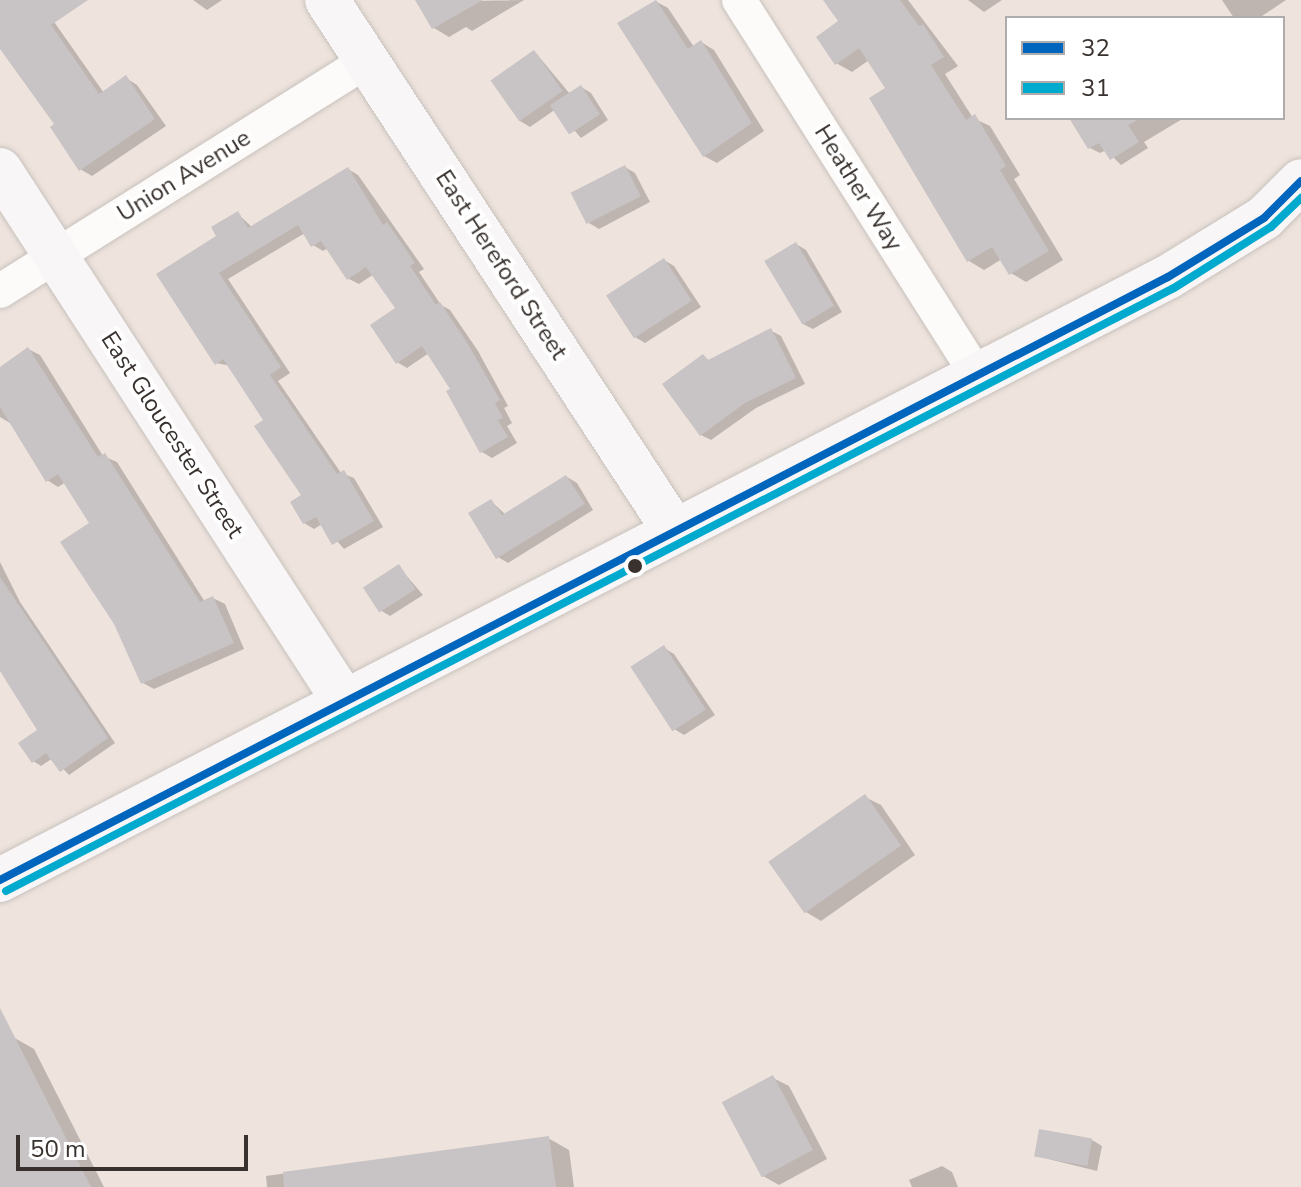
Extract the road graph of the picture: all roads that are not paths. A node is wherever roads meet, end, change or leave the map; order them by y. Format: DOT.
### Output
graph roads {
  1 [pos="327,0"];
  2 [pos="739,0"];
  3 [pos="367,61"];
  4 [pos="0,170"];
  5 [pos="1301,181"];
  6 [pos="56,256"];
  7 [pos="0,291"];
  8 [pos="977,375"];
  9 [pos="674,530"];
  10 [pos="344,701"];
  11 [pos="4,868"];
  1 -- 3 [label="main road, East Hereford Street"];
  2 -- 8 [label="street, Heather Way"];
  3 -- 6 [label="street, Union Avenue"];
  3 -- 9 [label="main road, East Hereford Street"];
  4 -- 6 [label="main road, East Gloucester Street"];
  5 -- 8 [label="main road"];
  6 -- 7 [label="street, Union Avenue"];
  6 -- 10 [label="main road, East Gloucester Street"];
  8 -- 9 [label="main road"];
  9 -- 10 [label="main road"];
  10 -- 11 [label="main road"];
}
